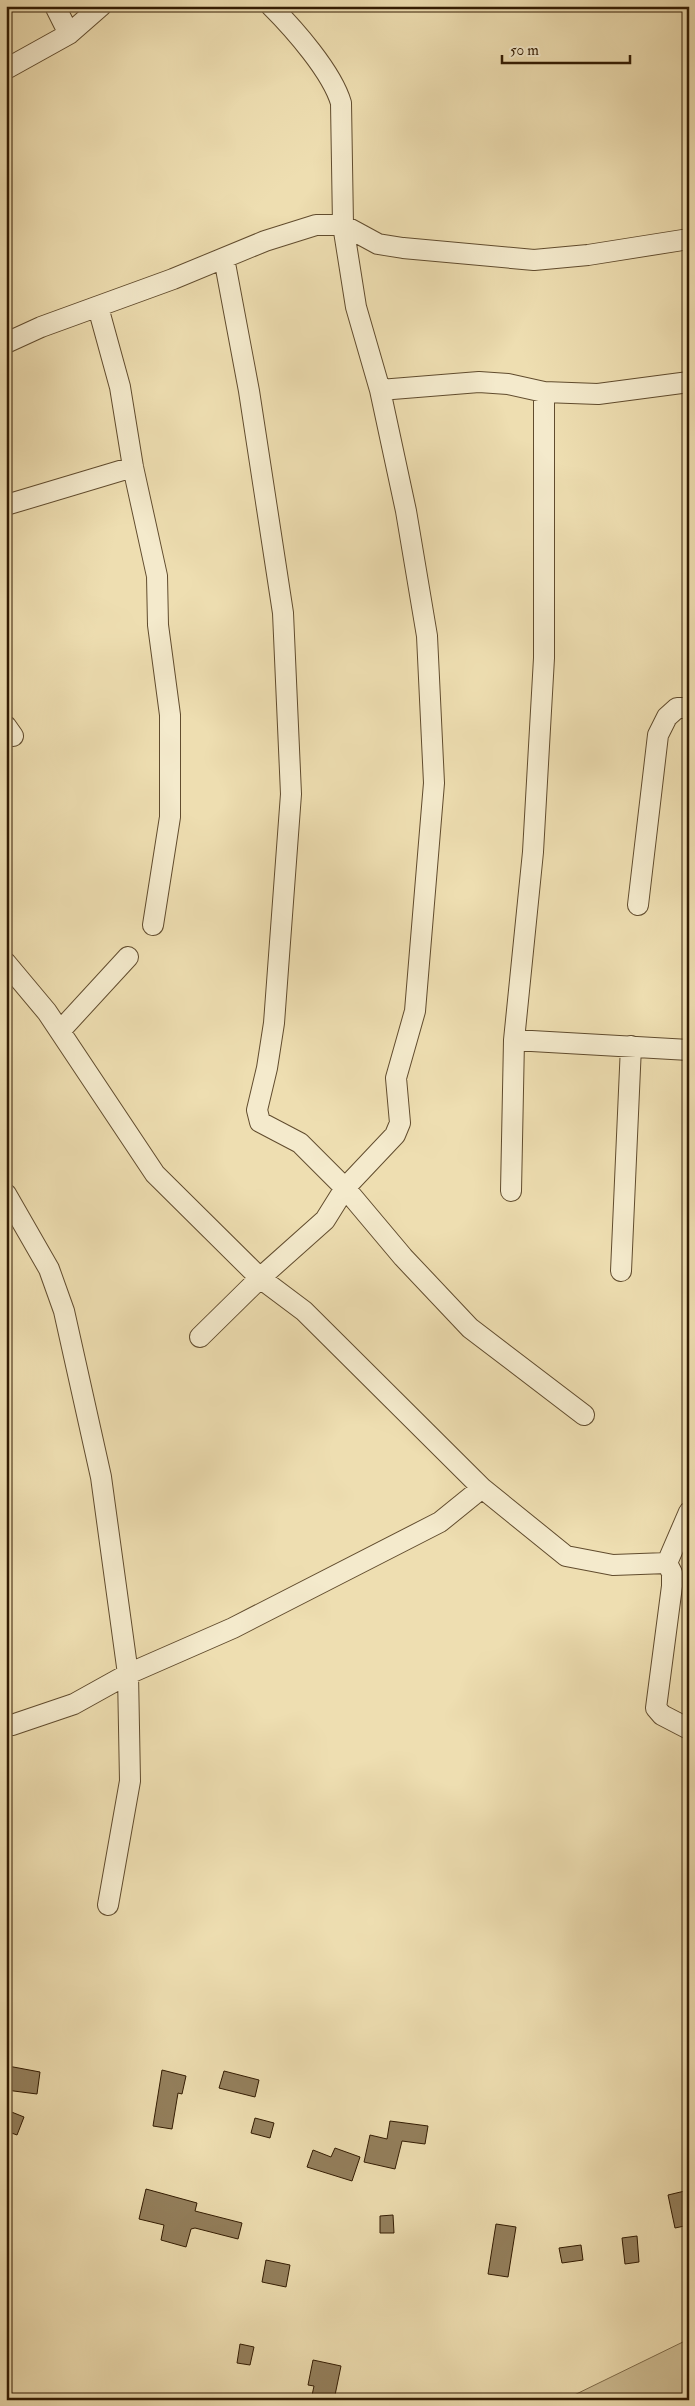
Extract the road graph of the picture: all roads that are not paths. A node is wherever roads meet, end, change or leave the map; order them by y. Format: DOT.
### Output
graph roads {
  1 [pos="55,6"];
  2 [pos="101,6"];
  3 [pos="271,6"];
  4 [pos="69,34"];
  5 [pos="6,69"];
  6 [pos="343,225"];
  7 [pos="689,239"];
  8 [pos="224,258"];
  9 [pos="98,307"];
  10 [pos="6,343"];
  11 [pos="689,382"];
  12 [pos="380,390"];
  13 [pos="544,392"];
  14 [pos="133,467"];
  15 [pos="6,505"];
  16 [pos="689,708"];
  17 [pos="638,905"];
  18 [pos="153,925"];
  19 [pos="128,956"];
  20 [pos="6,963"];
  21 [pos="60,1031"];
  22 [pos="514,1040"];
  23 [pos="631,1046"];
  24 [pos="689,1050"];
  25 [pos="345,1188"];
  26 [pos="511,1191"];
  27 [pos="6,1194"];
  28 [pos="621,1271"];
  29 [pos="260,1278"];
  30 [pos="200,1337"];
  31 [pos="584,1415"];
  32 [pos="482,1488"];
  33 [pos="689,1512"];
  34 [pos="667,1563"];
  35 [pos="128,1674"];
  36 [pos="12,1725"];
  37 [pos="689,1728"];
  38 [pos="108,1905"];
  1 -- 4 [label="street"];
  2 -- 4 [label="street"];
  3 -- 6 [label="street"];
  4 -- 5 [label="street"];
  6 -- 7 [label="street"];
  6 -- 8 [label="street"];
  6 -- 12 [label="street"];
  8 -- 9 [label="street"];
  8 -- 25 [label="street"];
  9 -- 10 [label="street"];
  9 -- 14 [label="street"];
  11 -- 13 [label="street"];
  12 -- 13 [label="street"];
  12 -- 25 [label="street"];
  13 -- 22 [label="street"];
  14 -- 15 [label="street"];
  14 -- 18 [label="street"];
  16 -- 17 [label="street"];
  19 -- 21 [label="street"];
  20 -- 21 [label="street"];
  21 -- 29 [label="street"];
  22 -- 23 [label="street"];
  22 -- 26 [label="street"];
  23 -- 24 [label="street"];
  23 -- 28 [label="street"];
  25 -- 29 [label="street"];
  25 -- 31 [label="street"];
  27 -- 35 [label="street"];
  29 -- 30 [label="street"];
  29 -- 32 [label="street"];
  32 -- 34 [label="street"];
  32 -- 35 [label="street"];
  33 -- 34 [label="street"];
  34 -- 37 [label="street"];
  35 -- 36 [label="street"];
  35 -- 38 [label="street"];
}
